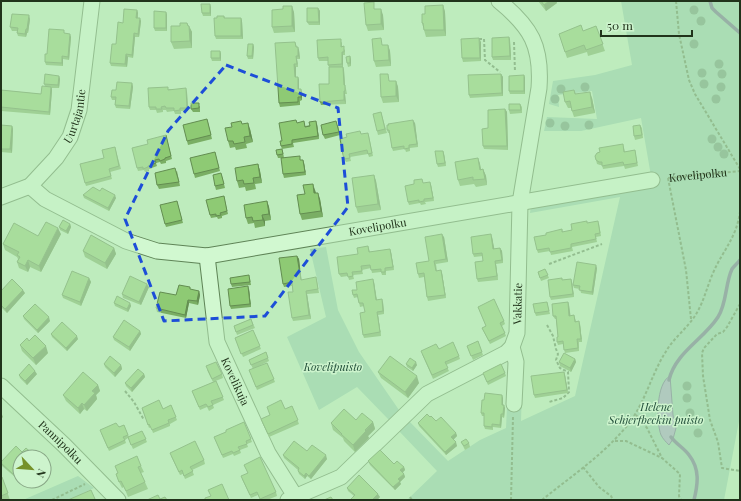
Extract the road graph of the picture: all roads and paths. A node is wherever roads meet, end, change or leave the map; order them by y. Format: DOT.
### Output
graph roads {
  1 [pos="92,1"];
  2 [pos="499,1"];
  3 [pos="676,1"];
  4 [pos="478,40"];
  5 [pos="514,42"];
  6 [pos="500,72"];
  7 [pos="515,72"];
  8 [pos="740,170"];
  9 [pos="668,178"];
  10 [pos="652,180"];
  11 [pos="30,186"];
  12 [pos="1,197"];
  13 [pos="520,203"];
  14 [pos="740,212"];
  15 [pos="602,244"];
  16 [pos="207,256"];
  17 [pos="550,264"];
  18 [pos="740,304"];
  19 [pos="691,321"];
  20 [pos="547,325"];
  21 [pos="512,347"];
  22 [pos="1,386"];
  23 [pos="125,391"];
  24 [pos="549,402"];
  25 [pos="514,404"];
  26 [pos="635,415"];
  27 [pos="144,420"];
  28 [pos="615,440"];
  29 [pos="662,458"];
  30 [pos="583,467"];
  31 [pos="740,471"];
  32 [pos="97,478"];
  33 [pos="292,498"];
  34 [pos="52,500"];
  35 [pos="118,500"];
  36 [pos="511,500"];
  37 [pos="542,500"];
  38 [pos="613,500"];
  39 [pos="681,500"];
  1 -- 11 [label="street, Uurtajantie"];
  2 -- 13 [label="street, Vakkatie"];
  3 -- 8 [label="path"];
  4 -- 6 [label="path"];
  5 -- 7 [label="path"];
  8 -- 9 [label="path, Kovelipolku"];
  9 -- 10 [label="path, Kovelipolku"];
  9 -- 19 [label="path"];
  10 -- 13 [label="street, Kovelipolku"];
  11 -- 12 [label="street, Uurtajantie"];
  11 -- 16 [label="street, Kovelipolku"];
  13 -- 16 [label="street, Kovelipolku"];
  13 -- 21 [label="street, Vakkatie"];
  14 -- 19 [label="path"];
  15 -- 17 [label="path"];
  16 -- 33 [label="street, Kovelikuja"];
  18 -- 31 [label="path"];
  19 -- 26 [label="path"];
  20 -- 24 [label="path"];
  21 -- 25 [label="street"];
  21 -- 33 [label="street"];
  22 -- 32 [label="street, Pannipolku"];
  23 -- 27 [label="path"];
  25 -- 36 [label="path"];
  26 -- 28 [label="path"];
  26 -- 29 [label="path"];
  28 -- 29 [label="path"];
  28 -- 30 [label="path"];
  29 -- 39 [label="path"];
  30 -- 37 [label="path"];
  30 -- 38 [label="path"];
  32 -- 34 [label="path"];
  32 -- 35 [label="street, Pannipolku"];
}
